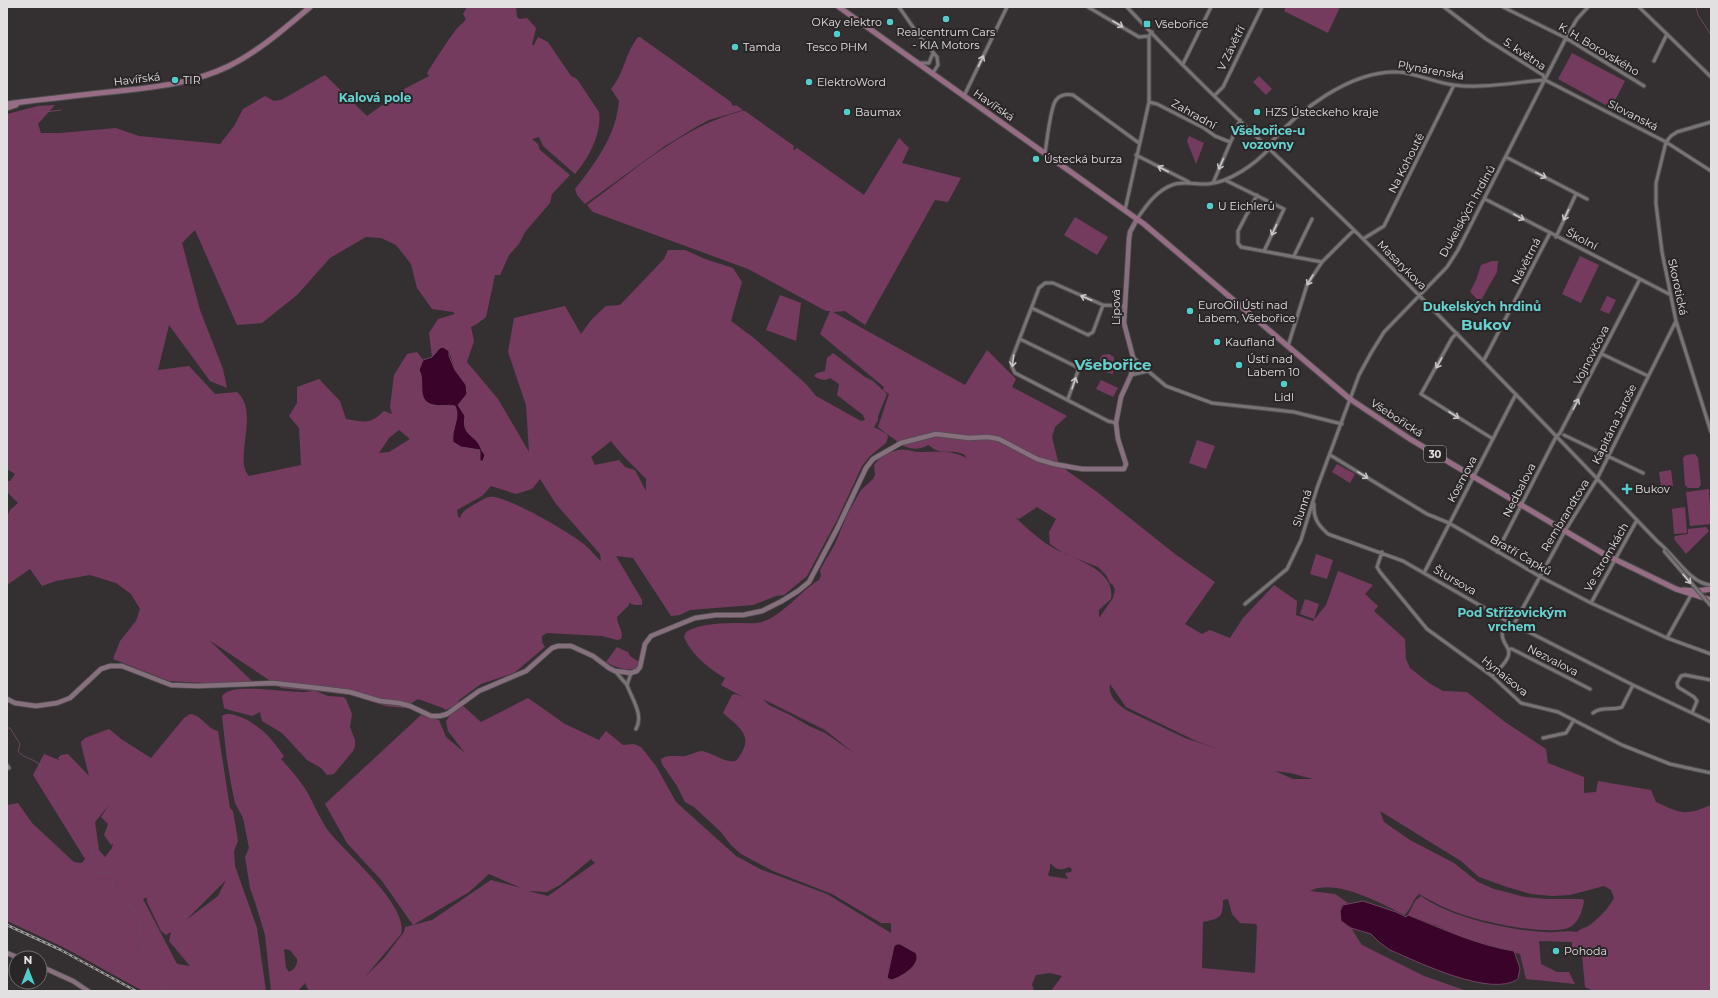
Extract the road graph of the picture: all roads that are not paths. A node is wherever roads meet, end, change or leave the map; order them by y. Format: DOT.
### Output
graph roads {
  1 [pos="310,7"];
  2 [pos="839,7"];
  3 [pos="899,7"];
  4 [pos="1007,7"];
  5 [pos="1088,7"];
  6 [pos="1127,7"];
  7 [pos="1211,7"];
  8 [pos="1262,7"];
  9 [pos="1444,7"];
  10 [pos="1503,7"];
  11 [pos="1588,7"];
  12 [pos="1639,7"];
  13 [pos="1152,32"];
  14 [pos="1667,34"];
  15 [pos="1149,36"];
  16 [pos="1566,38"];
  17 [pos="933,53"];
  18 [pos="1654,61"];
  19 [pos="919,63"];
  20 [pos="1183,64"];
  21 [pos="933,73"];
  22 [pos="1711,77"];
  23 [pos="1545,80"];
  24 [pos="1454,85"];
  25 [pos="1644,86"];
  26 [pos="1215,95"];
  27 [pos="964,96"];
  28 [pos="41,100"];
  29 [pos="1149,102"];
  30 [pos="7,104"];
  31 [pos="7,108"];
  32 [pos="1240,120"];
  33 [pos="1711,122"];
  34 [pos="1230,142"];
  35 [pos="1666,142"];
  36 [pos="1139,143"];
  37 [pos="1268,148"];
  38 [pos="1045,153"];
  39 [pos="1136,155"];
  40 [pos="1506,157"];
  41 [pos="1711,170"];
  42 [pos="1225,180"];
  43 [pos="1190,182"];
  44 [pos="1213,183"];
  45 [pos="1576,194"];
  46 [pos="1257,195"];
  47 [pos="1485,199"];
  48 [pos="1587,199"];
  49 [pos="1125,210"];
  50 [pos="1137,219"];
  51 [pos="1312,219"];
  52 [pos="1354,230"];
  53 [pos="1550,233"];
  54 [pos="1556,237"];
  55 [pos="1363,239"];
  56 [pos="1264,251"];
  57 [pos="1294,256"];
  58 [pos="1322,262"];
  59 [pos="1640,279"];
  60 [pos="1671,295"];
  61 [pos="1420,296"];
  62 [pos="1104,305"];
  63 [pos="1124,306"];
  64 [pos="1032,308"];
  65 [pos="1676,321"];
  66 [pos="1457,333"];
  67 [pos="1020,339"];
  68 [pos="1288,346"];
  69 [pos="1602,354"];
  70 [pos="1133,357"];
  71 [pos="1484,360"];
  72 [pos="1148,371"];
  73 [pos="1131,375"];
  74 [pos="1648,376"];
  75 [pos="1516,394"];
  76 [pos="1068,399"];
  77 [pos="1350,399"];
  78 [pos="1116,423"];
  79 [pos="1342,424"];
  80 [pos="1711,432"];
  81 [pos="1564,435"];
  82 [pos="1556,437"];
  83 [pos="1493,439"];
  84 [pos="1330,455"];
  85 [pos="1608,457"];
  86 [pos="1644,473"];
  87 [pos="1473,476"];
  88 [pos="1597,479"];
  89 [pos="1315,500"];
  90 [pos="1521,506"];
  91 [pos="1637,520"];
  92 [pos="1449,523"];
  93 [pos="1565,530"];
  94 [pos="1658,542"];
  95 [pos="1382,552"];
  96 [pos="1497,552"];
  97 [pos="1614,560"];
  98 [pos="1424,573"];
  99 [pos="1540,576"];
  100 [pos="1711,585"];
  101 [pos="1676,589"];
  102 [pos="1711,589"];
  103 [pos="1691,595"];
  104 [pos="1711,600"];
  105 [pos="1591,603"];
  106 [pos="1245,604"];
  107 [pos="1711,606"];
  108 [pos="1507,621"];
  109 [pos="1514,624"];
  110 [pos="1667,638"];
  111 [pos="1508,649"];
  112 [pos="1711,654"];
  113 [pos="615,671"];
  114 [pos="631,673"];
  115 [pos="1492,676"];
  116 [pos="1711,680"];
  117 [pos="627,685"];
  118 [pos="1633,685"];
  119 [pos="1590,689"];
  120 [pos="7,699"];
  121 [pos="1593,713"];
  122 [pos="1692,713"];
  123 [pos="1574,720"];
  124 [pos="1711,722"];
  125 [pos="636,729"];
  126 [pos="1543,738"];
  127 [pos="1711,773"];
  128 [pos="48,969"];
  129 [pos="88,991"];
  1 -- 28 [label="main road, Havířská"];
  2 -- 19 [label="main road, Havířská / 30"];
  3 -- 17 [label="street"];
  27 -- 4 [label="street, one-way"];
  5 -- 15 [label="street, one-way"];
  6 -- 13 [label="street, Masarykova"];
  7 -- 20 [label="street"];
  8 -- 26 [label="street, V Závětří"];
  9 -- 23 [label="street, 5. května"];
  10 -- 16 [label="street, K. H. Borovského"];
  11 -- 16 [label="street, 5. května"];
  12 -- 14 [label="street"];
  13 -- 15 [label="street"];
  13 -- 20 [label="street, Masarykova"];
  14 -- 18 [label="street"];
  14 -- 22 [label="street"];
  15 -- 29 [label="street"];
  16 -- 23 [label="street, 5. května"];
  16 -- 25 [label="street, K. H. Borovského"];
  17 -- 19 [label="street"];
  17 -- 21 [label="street"];
  19 -- 21 [label="main road, Havířská / 30"];
  20 -- 26 [label="street, Masarykova"];
  21 -- 27 [label="main road, Havířská / 30"];
  23 -- 24 [label="street, Plynárenská"];
  23 -- 35 [label="street, Slovanská"];
  23 -- 40 [label="street, Dukelských hrdinů"];
  24 -- 37 [label="street, Plynárenská"];
  24 -- 55 [label="street, Na Kohoutě"];
  26 -- 32 [label="street, Masarykova"];
  27 -- 38 [label="main road, Havířská / 30"];
  28 -- 30 [label="main road, Havířská"];
  28 -- 31 [label="main road, Havířská"];
  29 -- 34 [label="street, Zahradní"];
  29 -- 36 [label="street"];
  32 -- 34 [label="street"];
  32 -- 37 [label="street, Masarykova"];
  33 -- 35 [label="street"];
  34 -- 44 [label="street, one-way"];
  35 -- 41 [label="street, Slovanská"];
  35 -- 60 [label="street, Skorotická"];
  36 -- 38 [label="street"];
  36 -- 39 [label="street"];
  37 -- 42 [label="street, Plynárenská"];
  37 -- 52 [label="street, Masarykova"];
  38 -- 49 [label="main road, Havířská / 30"];
  43 -- 39 [label="street, Plynárenská, one-way"];
  39 -- 49 [label="street"];
  40 -- 45 [label="street, one-way"];
  40 -- 47 [label="street, Dukelských hrdinů"];
  42 -- 44 [label="street, Plynárenská"];
  42 -- 46 [label="street"];
  43 -- 44 [label="street, Plynárenská"];
  43 -- 50 [label="street, Plynárenská"];
  45 -- 48 [label="street"];
  45 -- 54 [label="street, one-way"];
  46 -- 56 [label="street, one-way"];
  46 -- 56 [label="street"];
  47 -- 53 [label="street, Školní, one-way"];
  47 -- 61 [label="street, Dukelských hrdinů"];
  49 -- 50 [label="main road, Havířská / 30"];
  50 -- 63 [label="street, Lipová"];
  50 -- 68 [label="main road, Všebořická / 30"];
  51 -- 57 [label="street"];
  52 -- 55 [label="street, Masarykova"];
  52 -- 58 [label="street"];
  53 -- 54 [label="street, Školní"];
  53 -- 71 [label="street, Návětrná"];
  54 -- 59 [label="street, Školní"];
  55 -- 61 [label="street, Masarykova"];
  56 -- 57 [label="street"];
  57 -- 58 [label="street"];
  58 -- 68 [label="street, one-way"];
  59 -- 60 [label="street, Školní"];
  59 -- 69 [label="street, Vojnovičova"];
  60 -- 65 [label="street, Skorotická"];
  61 -- 66 [label="street, Masarykova"];
  61 -- 77 [label="street, Dukelských hrdinů"];
  62 -- 63 [label="street"];
  62 -- 64 [label="street, one-way"];
  62 -- 64 [label="street"];
  63 -- 70 [label="street, Lipová"];
  64 -- 67 [label="street"];
  65 -- 74 [label="street, Kapitána Jaroše"];
  65 -- 80 [label="street, Skorotická"];
  66 -- 71 [label="street, Masarykova"];
  66 -- 83 [label="street, one-way"];
  67 -- 76 [label="street, one-way"];
  76 -- 67 [label="street, one-way"];
  68 -- 77 [label="main road, Všebořická / 30"];
  69 -- 74 [label="street, Kapitána Jaroše"];
  82 -- 69 [label="street, Vojnovičova, one-way"];
  70 -- 72 [label="street"];
  70 -- 73 [label="street, Lipová"];
  71 -- 75 [label="street, Masarykova"];
  72 -- 73 [label="street"];
  72 -- 79 [label="street"];
  73 -- 78 [label="street, Lipová"];
  74 -- 85 [label="street, Kapitána Jaroše"];
  75 -- 82 [label="street, Masarykova"];
  75 -- 83 [label="street, Kosmova"];
  76 -- 78 [label="street"];
  77 -- 79 [label="street, Slunná"];
  77 -- 87 [label="main road, Všebořická / 30"];
  78 -- 114 [label="street, Lipová"];
  79 -- 84 [label="street, Slunná"];
  81 -- 85 [label="street"];
  82 -- 88 [label="street, Masarykova"];
  82 -- 90 [label="street, Nedbalova"];
  83 -- 87 [label="street, Kosmova"];
  84 -- 89 [label="street, Slunná"];
  84 -- 92 [label="street, Bratří Čapků, one-way"];
  85 -- 86 [label="street"];
  85 -- 88 [label="street, Kapitána Jaroše"];
  87 -- 90 [label="main road, Všebořická / 30"];
  87 -- 92 [label="street, Kosmova"];
  88 -- 91 [label="street, Masarykova"];
  88 -- 93 [label="street, Rembrandtova"];
  89 -- 95 [label="street, Štursova"];
  89 -- 106 [label="street, Slunná"];
  90 -- 93 [label="main road, Všebořická / 30"];
  90 -- 96 [label="street, Nedbalova"];
  91 -- 94 [label="street, Masarykova"];
  91 -- 97 [label="street, Ve Stromkách"];
  92 -- 96 [label="street, Bratří Čapků"];
  92 -- 98 [label="street, Kosmova"];
  93 -- 97 [label="main road, Všebořická / 30"];
  93 -- 99 [label="street, Rembrandtova"];
  94 -- 100 [label="street, Masarykova"];
  94 -- 107 [label="street, Masarykova, one-way, bridge"];
  95 -- 98 [label="street, Štursova"];
  95 -- 115 [label="street, Hynaisova"];
  96 -- 99 [label="street, Bratří Čapků"];
  97 -- 101 [label="main road, Všebořická / 30"];
  97 -- 105 [label="street, Ve Stromkách"];
  98 -- 108 [label="street, Štursova"];
  99 -- 105 [label="street, Bratří Čapků"];
  99 -- 109 [label="street, Rembrandtova"];
  101 -- 102 [label="main road, Všebořická / 30"];
  101 -- 103 [label="main road, Všebořická / 30"];
  103 -- 104 [label="main road, Všebořická / 30"];
  103 -- 110 [label="street"];
  105 -- 110 [label="street, Bratří Čapků"];
  108 -- 109 [label="street, Štursova"];
  108 -- 111 [label="street"];
  109 -- 118 [label="street, Štursova"];
  110 -- 112 [label="street, Bratří Čapků"];
  111 -- 115 [label="street, Nezvalova"];
  111 -- 119 [label="street, Nezvalova"];
  113 -- 114 [label="street"];
  113 -- 117 [label="street"];
  113 -- 120 [label="street"];
  114 -- 117 [label="street"];
  115 -- 123 [label="street, Hynaisova"];
  116 -- 122 [label="street"];
  117 -- 125 [label="street"];
  118 -- 121 [label="street"];
  118 -- 122 [label="street, Štursova"];
  122 -- 124 [label="street, Štursova"];
  123 -- 126 [label="street"];
  123 -- 127 [label="street, Hynaisova"];
  128 -- 129 [label="street"];
}
